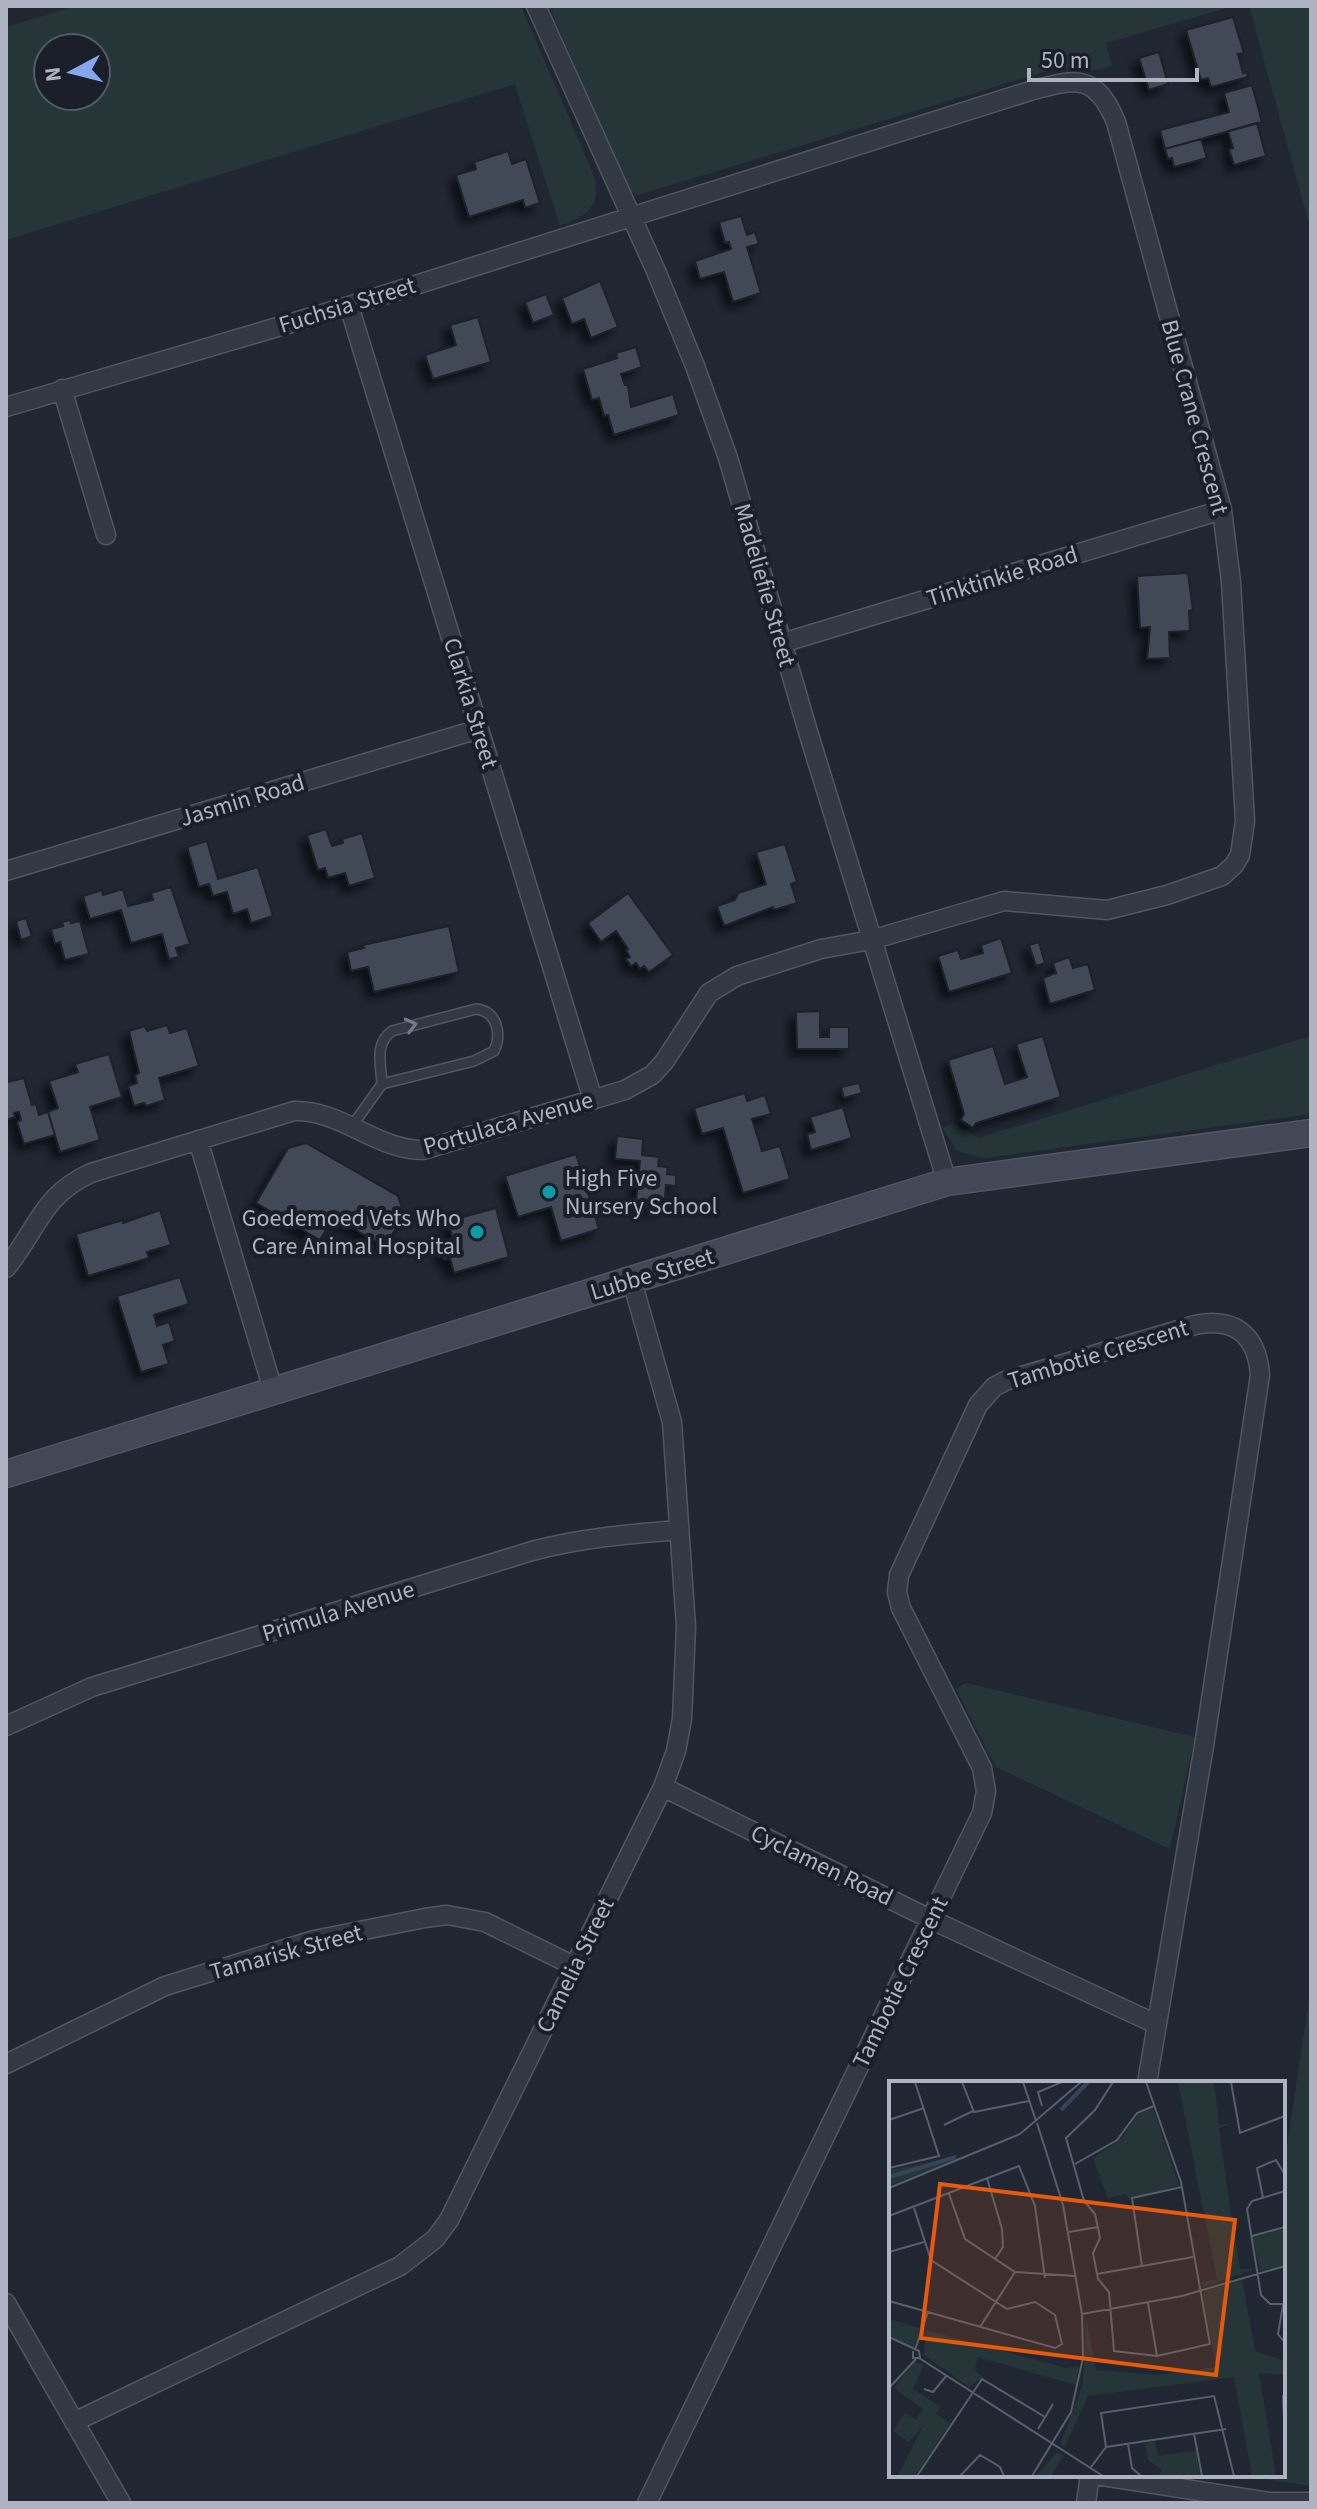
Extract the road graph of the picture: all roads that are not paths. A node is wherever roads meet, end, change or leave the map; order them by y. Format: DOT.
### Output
graph roads {
  1 [pos="536,6"];
  2 [pos="629,215"];
  3 [pos="349,306"];
  4 [pos="62,389"];
  5 [pos="6,407"];
  6 [pos="1222,510"];
  7 [pos="106,535"];
  8 [pos="782,643"];
  9 [pos="479,729"];
  10 [pos="6,871"];
  11 [pos="871,940"];
  12 [pos="382,1084"];
  13 [pos="593,1100"];
  14 [pos="352,1126"];
  15 [pos="1311,1133"];
  16 [pos="198,1140"];
  17 [pos="947,1182"];
  18 [pos="6,1268"];
  19 [pos="632,1281"];
  20 [pos="273,1390"];
  21 [pos="6,1474"];
  22 [pos="679,1530"];
  23 [pos="6,1726"];
  24 [pos="663,1787"];
  25 [pos="930,1919"];
  26 [pos="574,1966"];
  27 [pos="1156,2024"];
  28 [pos="6,2064"];
  29 [pos="1147,2081"];
  30 [pos="6,2303"];
  31 [pos="74,2422"];
  32 [pos="1092,2477"];
  33 [pos="1106,2477"];
  34 [pos="1311,2502"];
  35 [pos="121,2503"];
  36 [pos="647,2503"];
  37 [pos="1086,2503"];
  38 [pos="1275,2503"];
  1 -- 2 [label="street, Madeliefie Street"];
  2 -- 3 [label="street, Fuchsia Street"];
  2 -- 6 [label="street, Blue Crane Crescent"];
  2 -- 8 [label="street, Madeliefie Street"];
  3 -- 4 [label="street, Fuchsia Street"];
  3 -- 9 [label="street, Clarkia Street"];
  4 -- 5 [label="street, Fuchsia Street"];
  4 -- 7 [label="street"];
  6 -- 8 [label="street, Tinktinkie Road"];
  6 -- 11 [label="street, Blue Crane Crescent"];
  8 -- 11 [label="street, Madeliefie Street"];
  9 -- 10 [label="street, Jasmin Road"];
  9 -- 13 [label="street, Clarkia Street"];
  11 -- 13 [label="street, Portulaca Avenue"];
  11 -- 17 [label="street, Madeliefie Street"];
  12 -- 12 [label="lane, one-way"];
  12 -- 14 [label="lane"];
  13 -- 14 [label="street, Portulaca Avenue"];
  14 -- 16 [label="street, Portulaca Avenue"];
  15 -- 17 [label="main road, Lubbe Street"];
  16 -- 18 [label="street, Portulaca Avenue"];
  16 -- 20 [label="street"];
  17 -- 19 [label="main road, Lubbe Street"];
  19 -- 20 [label="main road, Lubbe Street"];
  19 -- 22 [label="street, Camelia Street"];
  20 -- 21 [label="main road, Lubbe Street"];
  22 -- 23 [label="street, Primula Avenue"];
  22 -- 24 [label="street, Camelia Street"];
  24 -- 25 [label="street, Cyclamen Road"];
  24 -- 26 [label="street, Camelia Street"];
  25 -- 27 [label="street, Cyclamen Road"];
  25 -- 27 [label="street, Tambotie Crescent"];
  25 -- 36 [label="street, Tambotie Crescent"];
  26 -- 28 [label="street, Tamarisk Street"];
  26 -- 31 [label="street, Camelia Street"];
  27 -- 29 [label="street, Tambotie Crescent"];
  30 -- 31 [label="street"];
  31 -- 35 [label="street"];
  32 -- 37 [label="street"];
  33 -- 38 [label="street"];
  34 -- 38 [label="street"];
}
